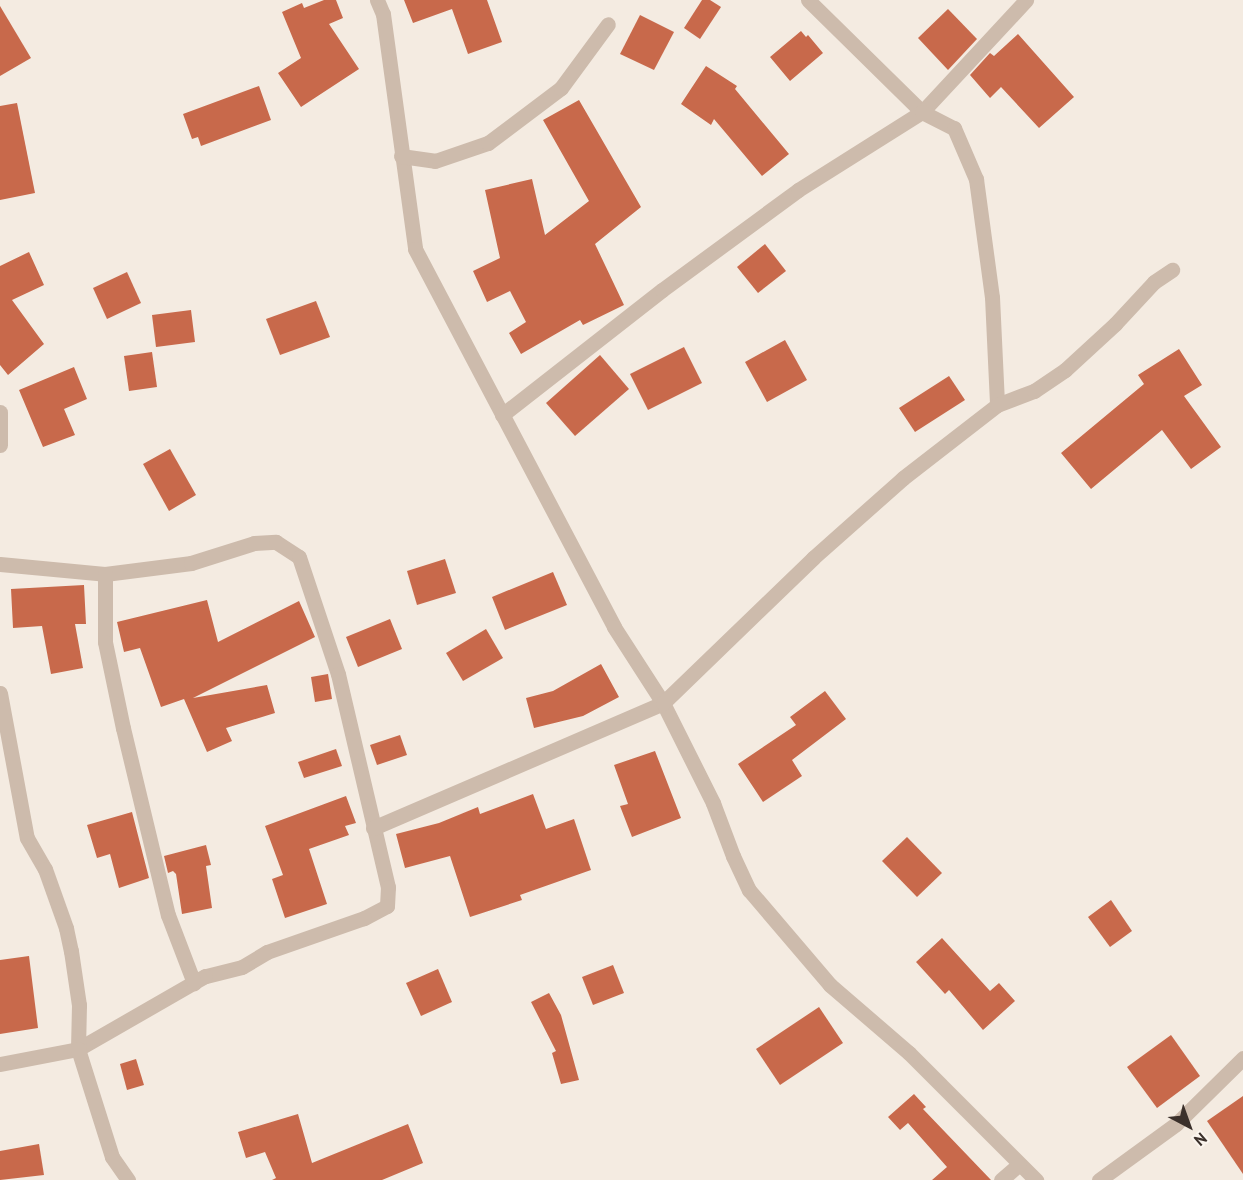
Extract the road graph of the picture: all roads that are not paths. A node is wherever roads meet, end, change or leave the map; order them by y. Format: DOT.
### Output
graph roads {
  1 [pos="376,0"];
  2 [pos="808,0"];
  3 [pos="1026,0"];
  4 [pos="608,24"];
  5 [pos="922,112"];
  6 [pos="401,156"];
  7 [pos="1172,270"];
  8 [pos="997,405"];
  9 [pos="0,412"];
  10 [pos="502,415"];
  11 [pos="0,445"];
  12 [pos="0,564"];
  13 [pos="105,574"];
  14 [pos="0,693"];
  15 [pos="663,703"];
  16 [pos="373,828"];
  17 [pos="194,982"];
  18 [pos="78,1049"];
  19 [pos="1243,1058"];
  20 [pos="0,1064"];
  21 [pos="1018,1165"];
  22 [pos="128,1180"];
  23 [pos="1001,1180"];
  24 [pos="1036,1180"];
  25 [pos="1099,1180"];
  1 -- 6 [label="street"];
  2 -- 5 [label="street"];
  3 -- 5 [label="street"];
  4 -- 6 [label="street"];
  5 -- 8 [label="street"];
  5 -- 10 [label="street"];
  6 -- 10 [label="street"];
  7 -- 8 [label="street"];
  8 -- 15 [label="street"];
  9 -- 11 [label="street"];
  10 -- 15 [label="street"];
  12 -- 13 [label="street"];
  13 -- 16 [label="street"];
  13 -- 17 [label="street"];
  14 -- 18 [label="street"];
  15 -- 16 [label="street"];
  15 -- 21 [label="street"];
  16 -- 17 [label="street"];
  17 -- 18 [label="street"];
  18 -- 20 [label="street"];
  18 -- 22 [label="street"];
  19 -- 25 [label="street"];
  21 -- 23 [label="street"];
  21 -- 24 [label="street"];
}
